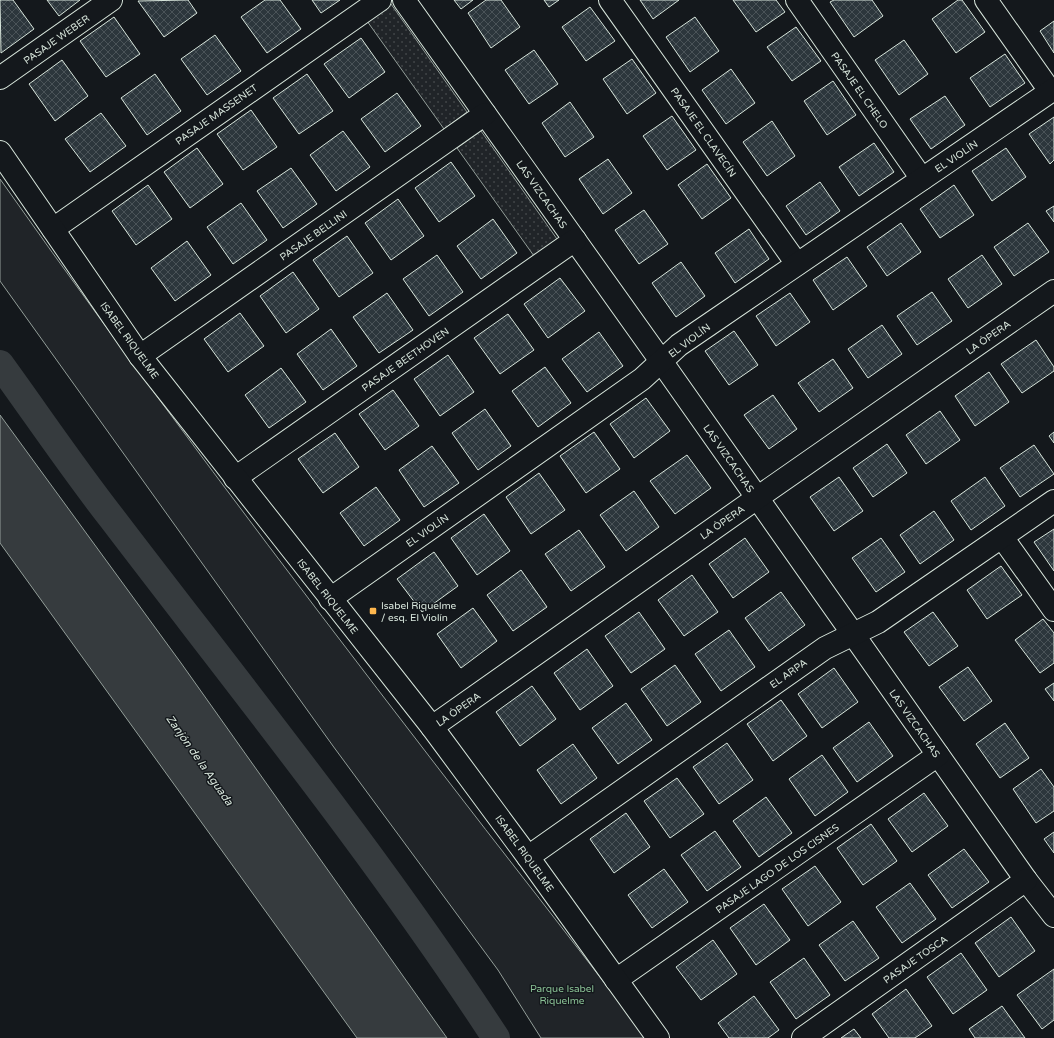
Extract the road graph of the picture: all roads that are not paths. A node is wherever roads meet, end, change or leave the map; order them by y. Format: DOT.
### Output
graph roads {
  1 [pos="111,0"];
  2 [pos="380,0"];
  3 [pos="404,0"];
  4 [pos="610,0"];
  5 [pos="797,0"];
  6 [pos="986,0"];
  7 [pos="0,78"];
  8 [pos="1052,90"];
  9 [pos="485,114"];
  10 [pos="0,152"];
  11 [pos="922,179"];
  12 [pos="52,229"];
  13 [pos="575,240"];
  14 [pos="797,264"];
  15 [pos="1054,292"];
  16 [pos="140,356"];
  17 [pos="661,362"];
  18 [pos="235,478"];
  19 [pos="757,498"];
  20 [pos="1054,501"];
  21 [pos="1002,537"];
  22 [pos="330,599"];
  23 [pos="1054,610"];
  24 [pos="853,634"];
  25 [pos="432,727"];
  26 [pos="938,755"];
  27 [pos="528,857"];
  28 [pos="1026,880"];
  29 [pos="1054,916"];
  30 [pos="616,980"];
  31 [pos="658,1038"];
  32 [pos="803,1038"];
  1 -- 7 [label="street, PASAJE WEBER"];
  2 -- 12 [label="street, PASAJE MASSENET"];
  3 -- 9 [label="street, LAS VIZCACHAS"];
  4 -- 14 [label="street, PASAJE EL CLAVECÍN"];
  5 -- 11 [label="street, PASAJE EL CHELO"];
  6 -- 8 [label="street"];
  8 -- 11 [label="street, EL VIOLÍN"];
  9 -- 13 [label="street, LAS VIZCACHAS"];
  9 -- 16 [label="street, PASAJE BELLINI"];
  10 -- 12 [label="street, ISABEL RIQUELME"];
  11 -- 14 [label="street, EL VIOLÍN"];
  12 -- 16 [label="street, ISABEL RIQUELME"];
  13 -- 17 [label="street, LAS VIZCACHAS"];
  13 -- 18 [label="street, PASAJE BEETHOVEN"];
  14 -- 17 [label="street, EL VIOLÍN"];
  15 -- 19 [label="street, LA ÓPERA"];
  16 -- 18 [label="street, ISABEL RIQUELME"];
  17 -- 19 [label="street, LAS VIZCACHAS"];
  17 -- 22 [label="street, EL VIOLÍN"];
  18 -- 22 [label="street, ISABEL RIQUELME"];
  19 -- 24 [label="street, LAS VIZCACHAS"];
  19 -- 25 [label="street, LA ÓPERA"];
  20 -- 21 [label="street, EL ARPA"];
  21 -- 23 [label="street"];
  21 -- 24 [label="street, EL ARPA"];
  22 -- 25 [label="street, ISABEL RIQUELME"];
  24 -- 26 [label="street, LAS VIZCACHAS"];
  24 -- 27 [label="street, EL ARPA"];
  25 -- 27 [label="street, ISABEL RIQUELME"];
  26 -- 28 [label="street, LAS VIZCACHAS"];
  26 -- 30 [label="street, PASAJE LAGO DE LOS CISNES"];
  27 -- 30 [label="street, ISABEL RIQUELME"];
  28 -- 29 [label="street, LAS VIZCACHAS"];
  28 -- 32 [label="street, PASAJE TOSCA"];
  30 -- 31 [label="street, ISABEL RIQUELME"];
}
